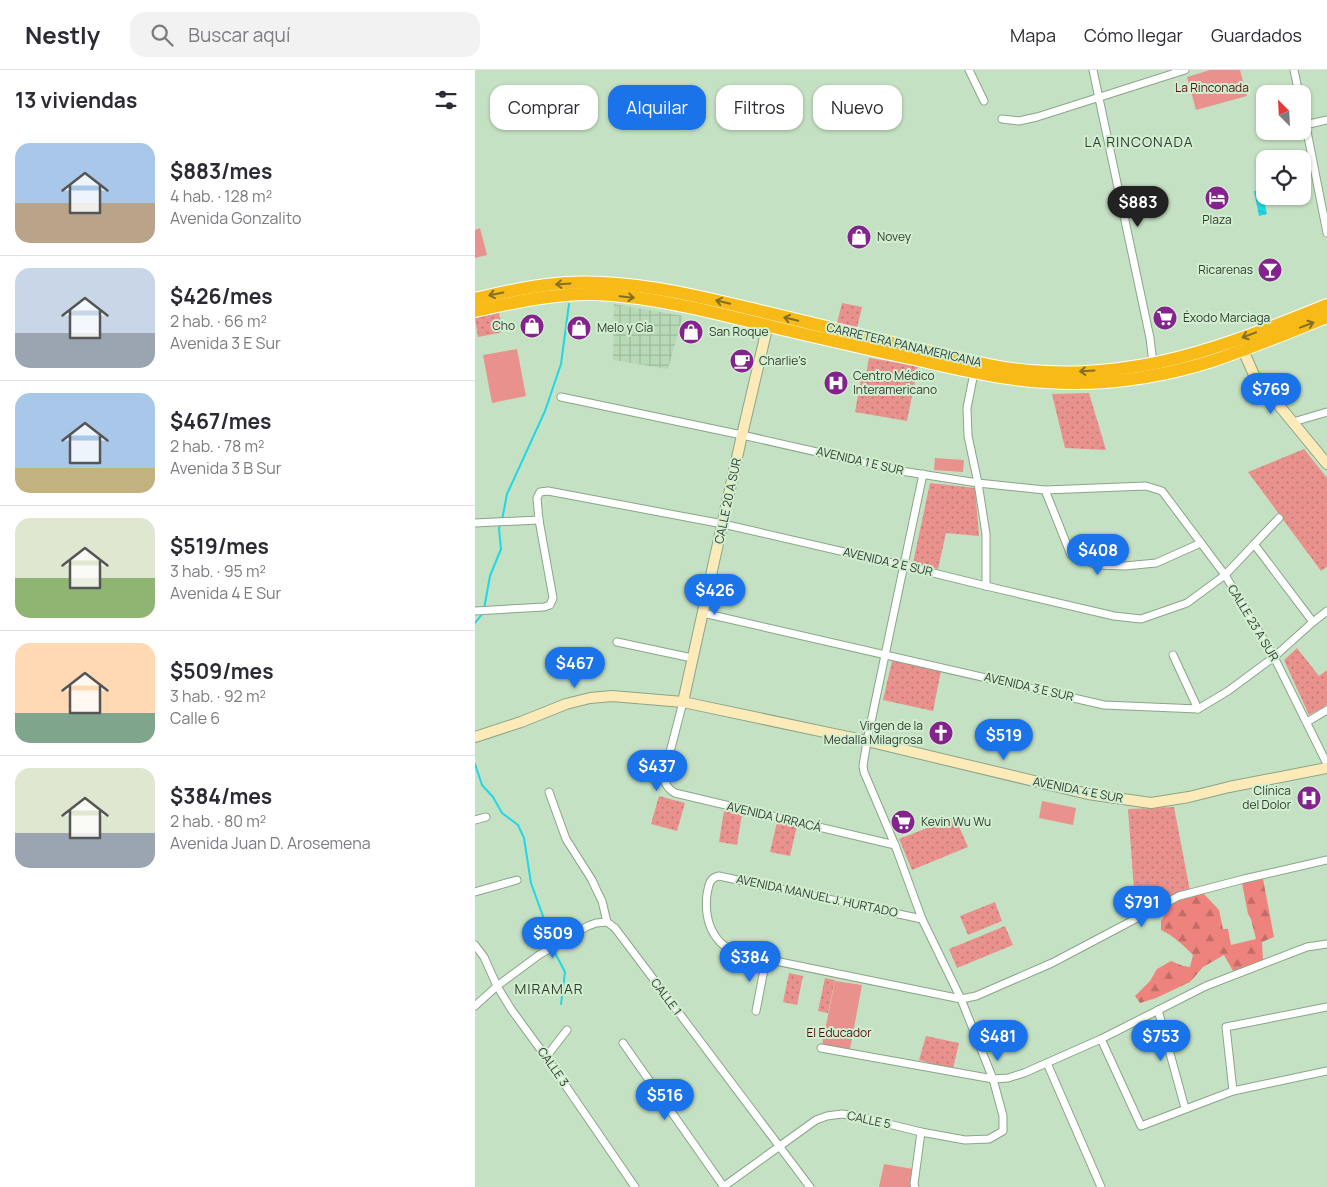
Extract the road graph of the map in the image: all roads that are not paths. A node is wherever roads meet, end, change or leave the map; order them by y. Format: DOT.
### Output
graph roads {
  1 [pos="969,70"];
  2 [pos="1093,70"];
  3 [pos="1185,70"];
  4 [pos="1294,70"];
  5 [pos="1297,85"];
  6 [pos="1099,97"];
  7 [pos="984,101"];
  8 [pos="1001,119"];
  9 [pos="1327,120"];
  10 [pos="1311,124"];
  11 [pos="1308,140"];
  12 [pos="1327,234"];
  13 [pos="475,299"];
  14 [pos="1327,305"];
  15 [pos="475,311"];
  16 [pos="1327,317"];
  17 [pos="769,320"];
  18 [pos="1243,350"];
  19 [pos="1212,361"];
  20 [pos="1153,363"];
  21 [pos="974,373"];
  22 [pos="1096,383"];
  23 [pos="561,397"];
  24 [pos="1327,412"];
  25 [pos="1293,422"];
  26 [pos="742,435"];
  27 [pos="1327,464"];
  28 [pos="923,474"];
  29 [pos="978,482"];
  30 [pos="1045,490"];
  31 [pos="1162,492"];
  32 [pos="1279,518"];
  33 [pos="539,520"];
  34 [pos="475,523"];
  35 [pos="723,524"];
  36 [pos="1201,543"];
  37 [pos="1254,544"];
  38 [pos="905,566"];
  39 [pos="1225,575"];
  40 [pos="986,586"];
  41 [pos="475,611"];
  42 [pos="1327,611"];
  43 [pos="703,613"];
  44 [pos="1313,622"];
  45 [pos="617,642"];
  46 [pos="886,654"];
  47 [pos="1173,655"];
  48 [pos="1274,657"];
  49 [pos="692,658"];
  50 [pos="683,702"];
  51 [pos="1198,709"];
  52 [pos="1327,710"];
  53 [pos="1307,722"];
  54 [pos="475,737"];
  55 [pos="867,741"];
  56 [pos="1327,766"];
  57 [pos="664,775"];
  58 [pos="549,792"];
  59 [pos="486,817"];
  60 [pos="475,820"];
  61 [pos="895,845"];
  62 [pos="1327,860"];
  63 [pos="517,880"];
  64 [pos="475,892"];
  65 [pos="922,918"];
  66 [pos="607,922"];
  67 [pos="1327,944"];
  68 [pos="475,946"];
  69 [pos="766,959"];
  70 [pos="497,986"];
  71 [pos="961,999"];
  72 [pos="475,1006"];
  73 [pos="1327,1006"];
  74 [pos="1158,1010"];
  75 [pos="756,1011"];
  76 [pos="567,1030"];
  77 [pos="1101,1039"];
  78 [pos="623,1043"];
  79 [pos="821,1048"];
  80 [pos="546,1057"];
  81 [pos="1047,1063"];
  82 [pos="1327,1071"];
  83 [pos="993,1079"];
  84 [pos="1233,1091"];
  85 [pos="1185,1108"];
  86 [pos="921,1132"];
  87 [pos="780,1147"];
  88 [pos="635,1187"];
  89 [pos="723,1187"];
  90 [pos="810,1187"];
  91 [pos="915,1187"];
  92 [pos="1101,1187"];
  1 -- 7 [label="street"];
  2 -- 6 [label="street"];
  3 -- 6 [label="street"];
  4 -- 5 [label="street"];
  6 -- 8 [label="street"];
  6 -- 20 [label="street"];
  9 -- 10 [label="street"];
  11 -- 12 [label="street"];
  17 -- 13 [label="highway, CARRETERA PANAMERICANA, one-way"];
  14 -- 20 [label="highway, CARRETERA PANAMERICANA, one-way"];
  15 -- 17 [label="highway, CARRETERA PANAMERICANA, one-way"];
  18 -- 16 [label="highway, CARRETERA PANAMERICANA, one-way"];
  20 -- 17 [label="highway, CARRETERA PANAMERICANA, one-way"];
  17 -- 21 [label="highway, CARRETERA PANAMERICANA"];
  17 -- 26 [label="street, CALLE 20 A SUR"];
  18 -- 19 [label="highway, CARRETERA PANAMERICANA"];
  18 -- 25 [label="street"];
  19 -- 20 [label="highway"];
  19 -- 22 [label="highway, CARRETERA PANAMERICANA"];
  20 -- 22 [label="highway"];
  21 -- 22 [label="highway, CARRETERA PANAMERICANA"];
  21 -- 29 [label="street"];
  23 -- 26 [label="street, AVENIDA 1 E SUR"];
  24 -- 25 [label="street"];
  25 -- 27 [label="street"];
  26 -- 28 [label="street, AVENIDA 1 E SUR"];
  26 -- 35 [label="street, CALLE 20 A SUR"];
  28 -- 29 [label="street, AVENIDA 1 E SUR"];
  28 -- 38 [label="street"];
  29 -- 30 [label="street, AVENIDA 1 E SUR"];
  29 -- 40 [label="street"];
  30 -- 31 [label="street, AVENIDA 1 E SUR"];
  30 -- 36 [label="street"];
  31 -- 36 [label="street, CALLE 23 A SUR"];
  32 -- 37 [label="street, AVENIDA 2 E SUR"];
  33 -- 34 [label="street"];
  33 -- 35 [label="street, AVENIDA 2 E SUR"];
  33 -- 41 [label="street"];
  35 -- 38 [label="street, AVENIDA 2 E SUR"];
  35 -- 43 [label="street, CALLE 20 A SUR"];
  36 -- 39 [label="street, CALLE 23 A SUR"];
  37 -- 39 [label="street, AVENIDA 2 E SUR"];
  37 -- 44 [label="street"];
  38 -- 40 [label="street, AVENIDA 2 E SUR"];
  38 -- 46 [label="street"];
  39 -- 40 [label="street, AVENIDA 2 E SUR"];
  39 -- 48 [label="street, CALLE 23 A SUR"];
  42 -- 44 [label="street"];
  43 -- 46 [label="street, AVENIDA 3 E SUR"];
  43 -- 49 [label="street, CALLE 20 A SUR"];
  44 -- 48 [label="street"];
  45 -- 49 [label="street"];
  46 -- 51 [label="street, AVENIDA 3 E SUR"];
  46 -- 55 [label="street"];
  47 -- 51 [label="street"];
  48 -- 51 [label="street"];
  48 -- 53 [label="street, CALLE 23 A SUR"];
  49 -- 50 [label="street, CALLE 20 A SUR"];
  50 -- 54 [label="street, AVENIDA 4 E SUR"];
  50 -- 55 [label="street, AVENIDA 4 E SUR"];
  50 -- 57 [label="street, CALLE 20 A SUR"];
  52 -- 53 [label="street"];
  53 -- 56 [label="street, CALLE 23 A SUR"];
  55 -- 56 [label="street, AVENIDA 4 E SUR"];
  55 -- 61 [label="street"];
  57 -- 61 [label="street, AVENIDA URRACÁ"];
  58 -- 66 [label="street, CALLE 1"];
  59 -- 60 [label="street"];
  61 -- 65 [label="street"];
  62 -- 71 [label="street"];
  63 -- 64 [label="street"];
  65 -- 69 [label="street, AVENIDA MANUEL J. HURTADO"];
  65 -- 71 [label="street"];
  66 -- 70 [label="street"];
  66 -- 87 [label="street, CALLE 1"];
  67 -- 74 [label="street"];
  68 -- 70 [label="street, CALLE 3"];
  69 -- 71 [label="street"];
  69 -- 75 [label="street"];
  70 -- 72 [label="street"];
  70 -- 80 [label="street, CALLE 3"];
  71 -- 83 [label="street"];
  73 -- 84 [label="street"];
  74 -- 77 [label="street"];
  74 -- 85 [label="street"];
  76 -- 80 [label="street"];
  77 -- 81 [label="street"];
  77 -- 85 [label="street"];
  78 -- 89 [label="street"];
  79 -- 83 [label="street"];
  80 -- 88 [label="street, CALLE 3"];
  81 -- 83 [label="street"];
  81 -- 92 [label="street"];
  82 -- 84 [label="street"];
  83 -- 86 [label="street, CALLE 5"];
  84 -- 85 [label="street"];
  86 -- 87 [label="street, CALLE 5"];
  86 -- 91 [label="street"];
  87 -- 89 [label="street, CALLE 5"];
  87 -- 90 [label="street, CALLE 1"];
}
